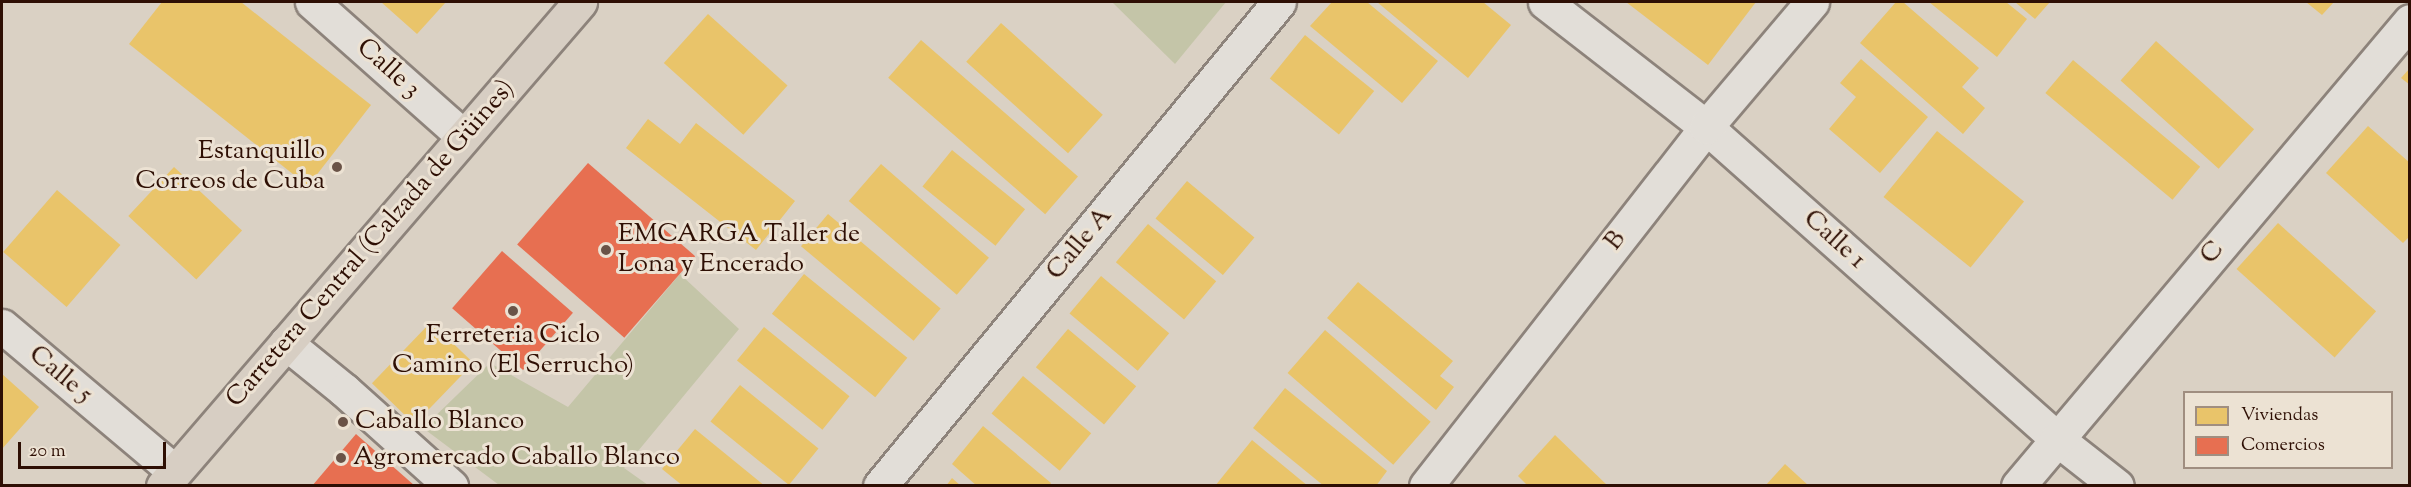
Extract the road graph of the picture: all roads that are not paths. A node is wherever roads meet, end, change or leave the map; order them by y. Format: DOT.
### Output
graph roads {
  1 [pos="312,2"];
  2 [pos="580,2"];
  3 [pos="1279,2"];
  4 [pos="1545,2"];
  5 [pos="1812,2"];
  6 [pos="2409,21"];
  7 [pos="1706,127"];
  8 [pos="464,136"];
  9 [pos="2,326"];
  10 [pos="286,343"];
  11 [pos="2056,439"];
  12 [pos="168,478"];
  13 [pos="451,486"];
  14 [pos="880,486"];
  15 [pos="1426,486"];
  16 [pos="2018,486"];
  17 [pos="2117,486"];
  1 -- 8 [label="street, Calle 3"];
  2 -- 8 [label="main road, Carretera Central (Calzada de Güines)"];
  3 -- 14 [label="street, Calle A"];
  4 -- 7 [label="street, Calle 1"];
  5 -- 7 [label="street, B"];
  6 -- 11 [label="street, C"];
  7 -- 11 [label="street, Calle 1"];
  7 -- 15 [label="street, B"];
  8 -- 10 [label="main road, Carretera Central (Calzada de Güines)"];
  9 -- 12 [label="street, Calle 5"];
  10 -- 12 [label="main road, Carretera Central (Calzada de Güines)"];
  10 -- 13 [label="street"];
  11 -- 16 [label="street, C"];
  11 -- 17 [label="street, Calle 1"];
}
